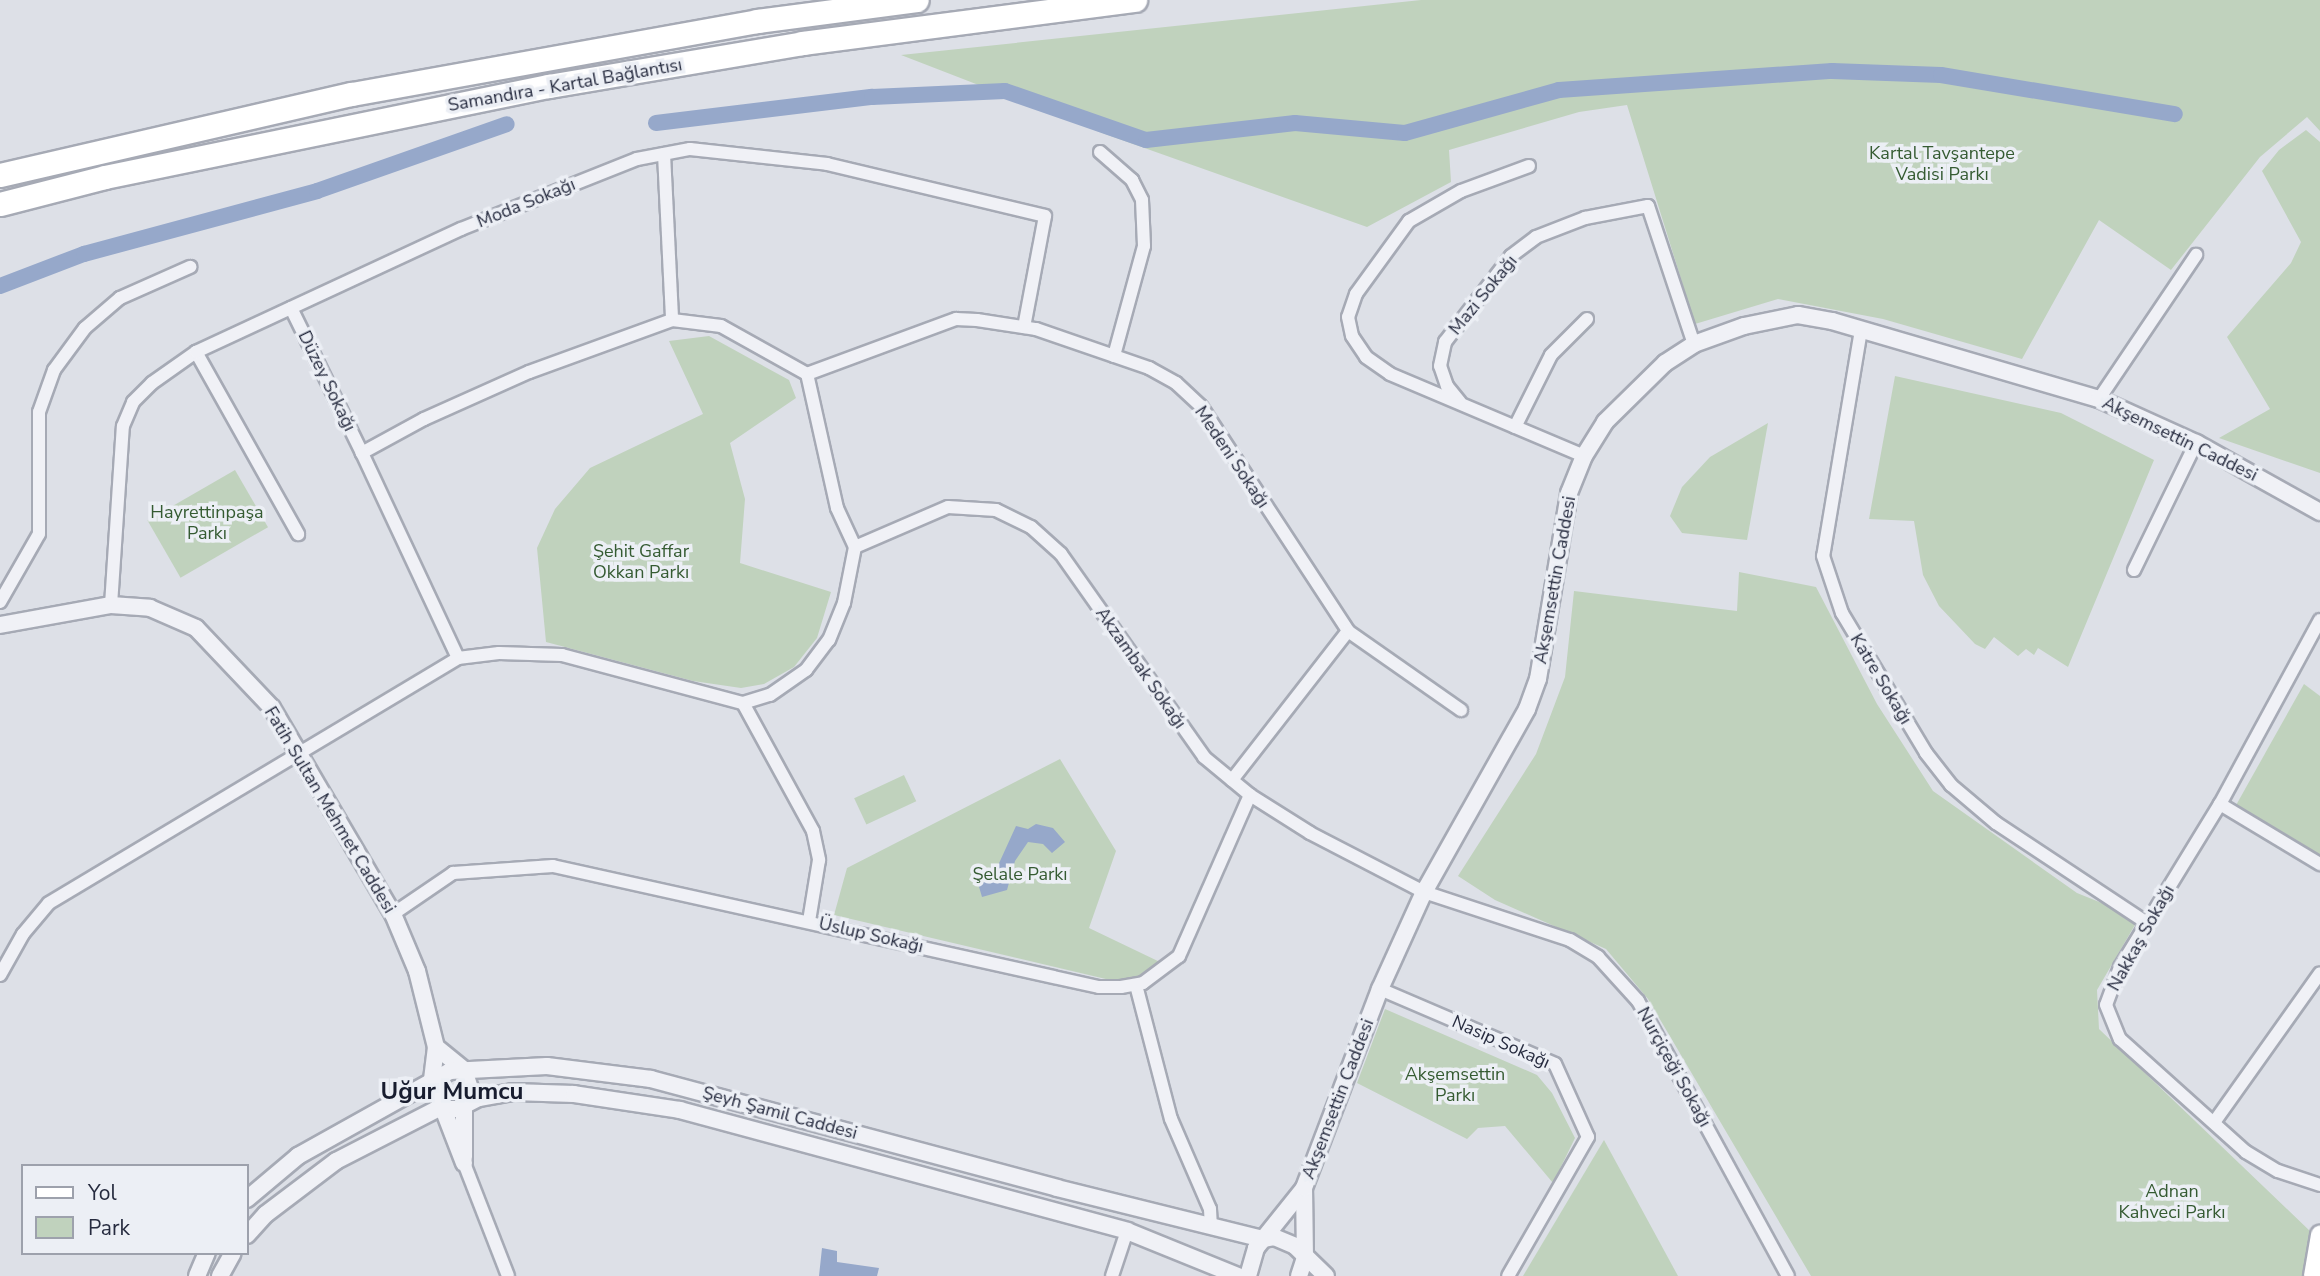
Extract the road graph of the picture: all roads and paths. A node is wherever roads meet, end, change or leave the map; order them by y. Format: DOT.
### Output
graph roads {
  1 [pos="917,0"];
  2 [pos="1135,0"];
  3 [pos="1100,152"];
  4 [pos="663,154"];
  5 [pos="1529,166"];
  6 [pos="0,175"];
  7 [pos="0,204"];
  8 [pos="2196,255"];
  9 [pos="190,267"];
  10 [pos="291,308"];
  11 [pos="1587,319"];
  12 [pos="672,320"];
  13 [pos="1024,327"];
  14 [pos="1861,330"];
  15 [pos="1694,344"];
  16 [pos="196,352"];
  17 [pos="1114,356"];
  18 [pos="807,374"];
  19 [pos="2099,399"];
  20 [pos="1463,405"];
  21 [pos="1515,427"];
  22 [pos="2196,443"];
  23 [pos="362,453"];
  24 [pos="1584,456"];
  25 [pos="2320,512"];
  26 [pos="298,534"];
  27 [pos="855,547"];
  28 [pos="2134,570"];
  29 [pos="0,602"];
  30 [pos="111,606"];
  31 [pos="2320,620"];
  32 [pos="0,625"];
  33 [pos="1349,631"];
  34 [pos="458,658"];
  35 [pos="743,703"];
  36 [pos="1461,710"];
  37 [pos="298,751"];
  38 [pos="1232,780"];
  39 [pos="1250,795"];
  40 [pos="2220,804"];
  41 [pos="2320,864"];
  42 [pos="1424,892"];
  43 [pos="393,914"];
  44 [pos="808,921"];
  45 [pos="2147,923"];
  46 [pos="2320,973"];
  47 [pos="0,975"];
  48 [pos="1136,985"];
  49 [pos="1380,989"];
  50 [pos="436,1047"];
  51 [pos="464,1070"];
  52 [pos="432,1080"];
  53 [pos="464,1105"];
  54 [pos="441,1109"];
  55 [pos="2215,1121"];
  56 [pos="464,1163"];
  57 [pos="2320,1185"];
  58 [pos="1304,1188"];
  59 [pos="248,1198"];
  60 [pos="1211,1226"];
  61 [pos="1127,1231"];
  62 [pos="248,1235"];
  63 [pos="2320,1235"];
  64 [pos="1263,1239"];
  65 [pos="206,1255"];
  66 [pos="232,1255"];
  67 [pos="1305,1258"];
  68 [pos="197,1276"];
  69 [pos="220,1276"];
  70 [pos="508,1276"];
  71 [pos="1112,1276"];
  72 [pos="1238,1276"];
  73 [pos="1248,1276"];
  74 [pos="1299,1276"];
  75 [pos="1326,1276"];
  76 [pos="1508,1276"];
  77 [pos="1788,1276"];
  78 [pos="2313,1276"];
  1 -- 6 [label="highway, Samandıra - Kartal Bağlantısı"];
  2 -- 7 [label="highway, Samandıra - Kartal Bağlantısı"];
  3 -- 17 [label="street"];
  4 -- 10 [label="street, Moda Sokağı"];
  4 -- 12 [label="street"];
  4 -- 13 [label="street, Moda Sokağı"];
  5 -- 20 [label="street"];
  8 -- 19 [label="street"];
  9 -- 29 [label="street"];
  10 -- 16 [label="street, Moda Sokağı"];
  10 -- 23 [label="street, Düzey Sokağı"];
  11 -- 21 [label="street"];
  12 -- 18 [label="street"];
  12 -- 23 [label="street"];
  13 -- 17 [label="street, Medeni Sokağı"];
  13 -- 18 [label="street, Medeni Sokağı"];
  14 -- 15 [label="street, Akşemsettin Caddesi"];
  14 -- 19 [label="street, Akşemsettin Caddesi"];
  14 -- 45 [label="street, Katre Sokağı"];
  15 -- 20 [label="street, Mazi Sokağı"];
  15 -- 24 [label="street, Akşemsettin Caddesi"];
  16 -- 26 [label="street"];
  16 -- 30 [label="street, Moda Sokağı"];
  17 -- 33 [label="street, Medeni Sokağı"];
  18 -- 27 [label="street"];
  19 -- 22 [label="street, Akşemsettin Caddesi"];
  20 -- 21 [label="street"];
  21 -- 24 [label="street"];
  22 -- 25 [label="street, Akşemsettin Caddesi"];
  22 -- 28 [label="street"];
  23 -- 34 [label="street, Düzey Sokağı"];
  24 -- 42 [label="street, Akşemsettin Caddesi"];
  27 -- 35 [label="street"];
  27 -- 38 [label="street, Akzambak Sokağı"];
  30 -- 32 [label="street, Fatih Sultan Mehmet Caddesi"];
  30 -- 37 [label="street, Fatih Sultan Mehmet Caddesi"];
  31 -- 40 [label="street, Nakkaş Sokağı"];
  33 -- 36 [label="street"];
  33 -- 38 [label="street"];
  34 -- 35 [label="street"];
  34 -- 37 [label="street"];
  35 -- 44 [label="street"];
  37 -- 43 [label="street, Fatih Sultan Mehmet Caddesi"];
  37 -- 47 [label="street"];
  38 -- 39 [label="street, Akzambak Sokağı"];
  39 -- 42 [label="street, Akzambak Sokağı"];
  39 -- 48 [label="street, Üslup Sokağı"];
  40 -- 41 [label="street"];
  40 -- 45 [label="street, Nakkaş Sokağı"];
  42 -- 49 [label="street, Akşemsettin Caddesi"];
  42 -- 77 [label="street, Nurçiçeği Sokağı"];
  43 -- 44 [label="street, Üslup Sokağı"];
  43 -- 50 [label="street, Fatih Sultan Mehmet Caddesi"];
  44 -- 48 [label="street, Üslup Sokağı"];
  45 -- 55 [label="street, Nakkaş Sokağı"];
  46 -- 55 [label="street"];
  48 -- 60 [label="street"];
  49 -- 58 [label="street, Akşemsettin Caddesi"];
  49 -- 76 [label="street, Nasip Sokağı"];
  50 -- 51 [label="street"];
  50 -- 52 [label="street"];
  51 -- 52 [label="street, Şeyh Şamil Caddesi"];
  51 -- 53 [label="street"];
  51 -- 60 [label="street, Şeyh Şamil Caddesi"];
  52 -- 54 [label="street"];
  52 -- 59 [label="street, Şeyh Şamil Caddesi"];
  53 -- 54 [label="street, Şeyh Şamil Caddesi"];
  53 -- 56 [label="street"];
  53 -- 61 [label="street, Şeyh Şamil Caddesi"];
  54 -- 56 [label="street"];
  54 -- 62 [label="street, Şeyh Şamil Caddesi"];
  55 -- 57 [label="street, Nakkaş Sokağı"];
  56 -- 70 [label="street"];
  58 -- 64 [label="street, Akşemsettin Caddesi"];
  58 -- 67 [label="street, Akşemsettin Caddesi"];
  60 -- 64 [label="street, Şeyh Şamil Caddesi"];
  61 -- 71 [label="street"];
  61 -- 72 [label="street, Şeyh Şamil Caddesi"];
  63 -- 78 [label="main road"];
  64 -- 67 [label="street, Şeyh Şamil Caddesi"];
  64 -- 73 [label="street, Akşemsettin Caddesi"];
  65 -- 68 [label="street"];
  66 -- 69 [label="street"];
  67 -- 74 [label="street, Akşemsettin Caddesi"];
  67 -- 75 [label="street, Şeyh Şamil Caddesi"];
}
